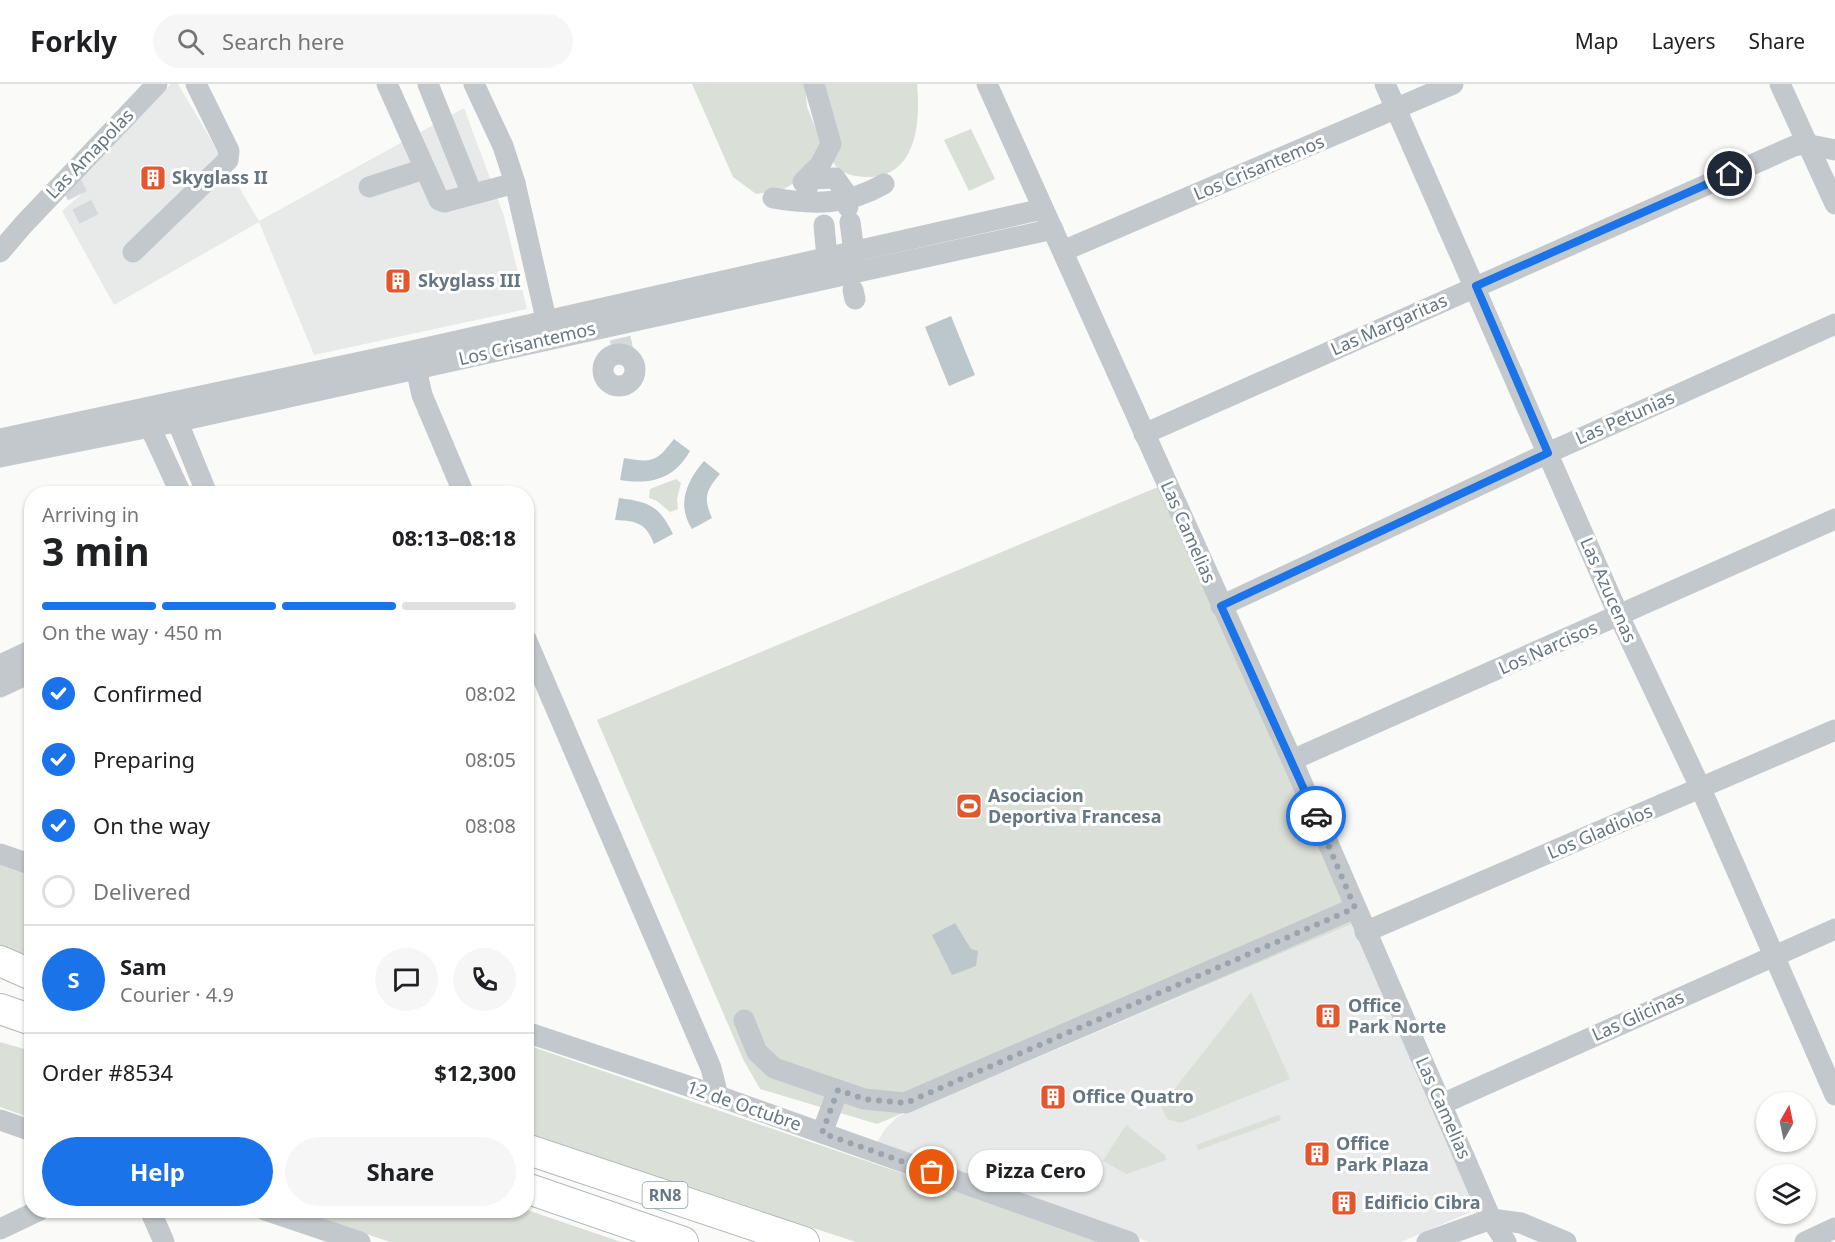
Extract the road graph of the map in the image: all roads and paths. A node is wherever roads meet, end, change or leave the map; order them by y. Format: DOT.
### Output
graph roads {
  1 [pos="157,84"];
  2 [pos="196,84"];
  3 [pos="387,84"];
  4 [pos="428,84"];
  5 [pos="474,84"];
  6 [pos="814,84"];
  7 [pos="987,84"];
  8 [pos="1385,84"];
  9 [pos="1453,84"];
  10 [pos="1780,84"];
  11 [pos="1396,110"];
  12 [pos="1805,144"];
  13 [pos="1835,150"];
  14 [pos="424,169"];
  15 [pos="835,178"];
  16 [pos="807,181"];
  17 [pos="515,183"];
  18 [pos="369,187"];
  19 [pos="472,194"];
  20 [pos="1835,204"];
  21 [pos="1043,209"];
  22 [pos="848,210"];
  23 [pos="819,213"];
  24 [pos="23,225"];
  25 [pos="1053,229"];
  26 [pos="0,242"];
  27 [pos="1063,251"];
  28 [pos="0,252"];
  29 [pos="133,252"];
  30 [pos="847,272"];
  31 [pos="1476,286"];
  32 [pos="546,320"];
  33 [pos="1835,324"];
  34 [pos="607,336"];
  35 [pos="414,360"];
  36 [pos="173,412"];
  37 [pos="148,417"];
  38 [pos="1144,434"];
  39 [pos="0,439"];
  40 [pos="1548,453"];
  41 [pos="0,457"];
  42 [pos="178,486"];
  43 [pos="204,486"];
  44 [pos="461,486"];
  45 [pos="1835,519"];
  46 [pos="1221,606"];
  47 [pos="1620,616"];
  48 [pos="534,658"];
  49 [pos="24,659"];
  50 [pos="12,673"];
  51 [pos="1835,730"];
  52 [pos="1292,760"];
  53 [pos="1701,789"];
  54 [pos="0,854"];
  55 [pos="24,862"];
  56 [pos="1355,908"];
  57 [pos="1835,929"];
  58 [pos="1365,932"];
  59 [pos="1773,956"];
  60 [pos="0,961"];
  61 [pos="0,971"];
  62 [pos="24,972"];
  63 [pos="24,979"];
  64 [pos="0,1009"];
  65 [pos="24,1017"];
  66 [pos="744,1020"];
  67 [pos="0,1032"];
  68 [pos="534,1035"];
  69 [pos="24,1037"];
  70 [pos="838,1090"];
  71 [pos="1835,1095"];
  72 [pos="718,1096"];
  73 [pos="1442,1104"];
  74 [pos="0,1120"];
  75 [pos="24,1128"];
  76 [pos="822,1133"];
  77 [pos="534,1152"];
  78 [pos="534,1191"];
  79 [pos="24,1218"];
  80 [pos="154,1218"];
  81 [pos="289,1218"];
  82 [pos="1491,1219"];
  83 [pos="1835,1228"];
  84 [pos="0,1229"];
  85 [pos="164,1242"];
  86 [pos="360,1242"];
  87 [pos="683,1242"];
  88 [pos="804,1242"];
  89 [pos="1129,1242"];
  90 [pos="1427,1242"];
  91 [pos="1506,1242"];
  92 [pos="1565,1242"];
  93 [pos="1805,1242"];
  1 -- 24 [label="street, Las Amapolas"];
  2 -- 29 [label="street"];
  3 -- 14 [label="street"];
  4 -- 19 [label="street"];
  5 -- 17 [label="street"];
  6 -- 16 [label="street"];
  7 -- 21 [label="street, Las Camelias"];
  8 -- 11 [label="street, Las Azucenas"];
  9 -- 11 [label="street, Los Crisantemos"];
  10 -- 12 [label="street"];
  11 -- 27 [label="street, Los Crisantemos"];
  11 -- 31 [label="street, Las Azucenas"];
  12 -- 13 [label="street"];
  12 -- 20 [label="street"];
  12 -- 31 [label="street, Las Margaritas"];
  14 -- 18 [label="street"];
  14 -- 19 [label="street"];
  15 -- 16 [label="street"];
  15 -- 22 [label="street"];
  15 -- 22 [label="street"];
  16 -- 23 [label="street"];
  16 -- 23 [label="street"];
  17 -- 19 [label="street"];
  17 -- 32 [label="street"];
  21 -- 25 [label="street, Las Camelias"];
  21 -- 30 [label="street, Los Crisantemos"];
  22 -- 23 [label="street"];
  22 -- 30 [label="street"];
  23 -- 30 [label="street"];
  24 -- 26 [label="street, Las Amapolas"];
  24 -- 28 [label="street, Las Amapolas"];
  25 -- 27 [label="street, Las Camelias"];
  25 -- 30 [label="street, Los Crisantemos"];
  27 -- 38 [label="street, Las Camelias"];
  30 -- 34 [label="street, Los Crisantemos"];
  31 -- 38 [label="street, Las Margaritas"];
  31 -- 40 [label="street, Las Azucenas"];
  32 -- 34 [label="street, Los Crisantemos"];
  32 -- 35 [label="street, Los Crisantemos"];
  33 -- 40 [label="street, Las Petunias"];
  34 -- 35 [label="street, Los Crisantemos"];
  35 -- 36 [label="street, Los Crisantemos"];
  35 -- 44 [label="street"];
  36 -- 37 [label="street, Los Crisantemos"];
  36 -- 43 [label="street"];
  37 -- 39 [label="street, Los Crisantemos"];
  37 -- 41 [label="street, Los Crisantemos"];
  37 -- 42 [label="street"];
  38 -- 46 [label="street, Las Camelias"];
  40 -- 46 [label="street, Las Petunias"];
  40 -- 47 [label="street, Las Azucenas"];
  45 -- 47 [label="street, Los Narcisos"];
  46 -- 52 [label="street, Las Camelias"];
  47 -- 52 [label="street, Los Narcisos"];
  47 -- 53 [label="street, Las Azucenas"];
  48 -- 72 [label="street"];
  49 -- 50 [label="street"];
  51 -- 53 [label="street, Los Gladiolos"];
  52 -- 56 [label="street, Las Camelias"];
  53 -- 58 [label="street, Los Gladiolos"];
  53 -- 59 [label="street, Las Azucenas"];
  54 -- 55 [label="street"];
  56 -- 58 [label="street, Las Camelias"];
  56 -- 70 [label="street"];
  57 -- 59 [label="street, Las Glicinas"];
  58 -- 73 [label="street, Las Camelias"];
  59 -- 71 [label="street, Las Azucenas"];
  59 -- 73 [label="street, Las Glicinas"];
  60 -- 62 [label="highway"];
  61 -- 63 [label="highway"];
  64 -- 65 [label="highway"];
  66 -- 70 [label="street"];
  67 -- 69 [label="highway"];
  68 -- 72 [label="street, 12 de Octubre"];
  70 -- 76 [label="street"];
  72 -- 76 [label="street, 12 de Octubre"];
  73 -- 82 [label="street, Las Camelias"];
  74 -- 75 [label="street"];
  76 -- 89 [label="street, 12 de Octubre"];
  77 -- 88 [label="highway, RN8"];
  78 -- 87 [label="highway, RN8"];
  79 -- 84 [label="street"];
  80 -- 85 [label="street"];
  81 -- 86 [label="street"];
  82 -- 90 [label="street"];
  82 -- 91 [label="street, Las Camelias"];
  82 -- 92 [label="street"];
  83 -- 93 [label="street"];
}
